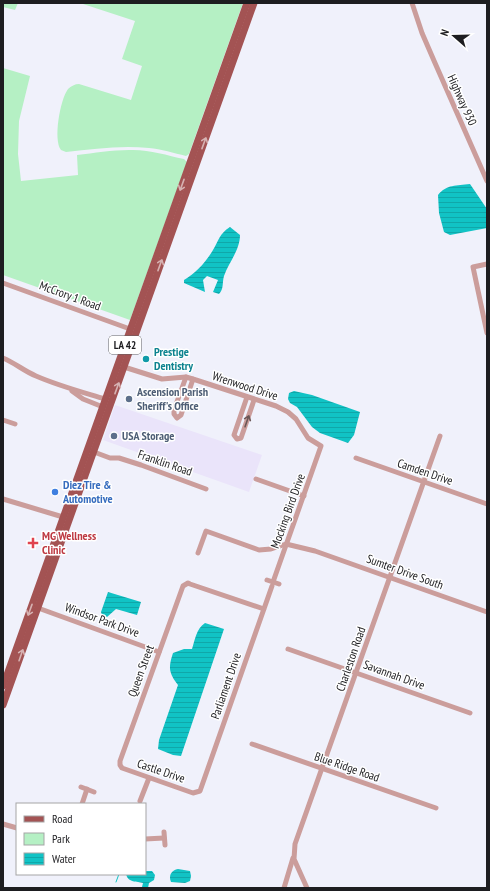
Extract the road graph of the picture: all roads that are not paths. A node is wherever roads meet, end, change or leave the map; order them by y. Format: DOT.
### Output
graph roads {
  1 [pos="247,3"];
  2 [pos="254,3"];
  3 [pos="412,3"];
  4 [pos="487,181"];
  5 [pos="487,264"];
  6 [pos="149,275"];
  7 [pos="3,283"];
  8 [pos="144,309"];
  9 [pos="130,329"];
  10 [pos="487,333"];
  11 [pos="3,358"];
  12 [pos="124,367"];
  13 [pos="186,377"];
  14 [pos="193,379"];
  15 [pos="70,389"];
  16 [pos="247,398"];
  17 [pos="105,399"];
  18 [pos="254,400"];
  19 [pos="103,407"];
  20 [pos="3,420"];
  21 [pos="15,424"];
  22 [pos="98,425"];
  23 [pos="440,436"];
  24 [pos="321,446"];
  25 [pos="94,452"];
  26 [pos="356,458"];
  27 [pos="89,466"];
  28 [pos="256,479"];
  29 [pos="424,482"];
  30 [pos="206,489"];
  31 [pos="304,496"];
  32 [pos="3,499"];
  33 [pos="487,504"];
  34 [pos="63,517"];
  35 [pos="61,542"];
  36 [pos="286,544"];
  37 [pos="198,553"];
  38 [pos="45,570"];
  39 [pos="391,577"];
  40 [pos="267,580"];
  41 [pos="273,584"];
  42 [pos="279,584"];
  43 [pos="42,596"];
  44 [pos="38,608"];
  45 [pos="264,609"];
  46 [pos="487,612"];
  47 [pos="288,649"];
  48 [pos="159,652"];
  49 [pos="357,673"];
  50 [pos="3,686"];
  51 [pos="3,705"];
  52 [pos="470,713"];
  53 [pos="252,744"];
  54 [pos="120,765"];
  55 [pos="323,769"];
  56 [pos="149,778"];
  57 [pos="81,787"];
  58 [pos="88,789"];
  59 [pos="94,792"];
  60 [pos="198,792"];
  61 [pos="140,801"];
  62 [pos="82,803"];
  63 [pos="436,808"];
  64 [pos="3,824"];
  65 [pos="16,828"];
  66 [pos="146,839"];
  67 [pos="165,845"];
  68 [pos="293,858"];
  69 [pos="284,888"];
  70 [pos="307,888"];
  1 -- 6 [label="main road, LA 42, one-way"];
  8 -- 2 [label="main road, LA 42, one-way"];
  3 -- 4 [label="street, Highway 930"];
  5 -- 10 [label="street"];
  6 -- 8 [label="main road"];
  6 -- 9 [label="main road, LA 42"];
  7 -- 9 [label="street, McCrory 1 Road"];
  8 -- 12 [label="main road, LA 42"];
  9 -- 12 [label="main road"];
  9 -- 17 [label="main road, LA 42"];
  11 -- 15 [label="street"];
  12 -- 13 [label="street, Wrenwood Drive"];
  25 -- 12 [label="main road, LA 42, one-way"];
  13 -- 14 [label="street, Wrenwood Drive"];
  13 -- 14 [label="street"];
  14 -- 16 [label="street, Wrenwood Drive"];
  15 -- 17 [label="street"];
  15 -- 19 [label="street"];
  16 -- 18 [label="street, Wrenwood Drive"];
  16 -- 18 [label="street, one-way"];
  17 -- 19 [label="main road, LA 42"];
  17 -- 22 [label="main road"];
  18 -- 24 [label="street, Wrenwood Drive"];
  19 -- 22 [label="main road, LA 42"];
  20 -- 21 [label="street"];
  22 -- 27 [label="main road"];
  22 -- 34 [label="main road, LA 42"];
  23 -- 29 [label="street, Charleston Road"];
  24 -- 31 [label="street, Mocking Bird Drive"];
  25 -- 27 [label="main road, LA 42"];
  25 -- 30 [label="street, Franklin Road"];
  26 -- 29 [label="street, Camden Drive"];
  27 -- 35 [label="main road, LA 42"];
  28 -- 31 [label="street"];
  29 -- 33 [label="street, Camden Drive"];
  29 -- 39 [label="street, Charleston Road"];
  31 -- 36 [label="street, Mocking Bird Drive"];
  32 -- 34 [label="street"];
  34 -- 35 [label="main road"];
  34 -- 38 [label="main road, LA 42"];
  35 -- 43 [label="main road, LA 42"];
  36 -- 37 [label="street"];
  36 -- 39 [label="street, Sumter Drive South"];
  36 -- 41 [label="street, Mocking Bird Drive"];
  38 -- 43 [label="main road"];
  38 -- 50 [label="main road, LA 42, one-way"];
  39 -- 46 [label="street, Sumter Drive South"];
  39 -- 49 [label="street, Charleston Road"];
  40 -- 41 [label="street"];
  41 -- 42 [label="street"];
  41 -- 45 [label="street, Parliament Drive"];
  43 -- 44 [label="main road, LA 42"];
  44 -- 48 [label="street, Windsor Park Drive"];
  51 -- 44 [label="main road, LA 42, one-way"];
  45 -- 48 [label="street, Queen Street"];
  45 -- 60 [label="street, Parliament Drive"];
  47 -- 49 [label="street, Savannah Drive"];
  48 -- 54 [label="street, Queen Street"];
  49 -- 52 [label="street, Savannah Drive"];
  49 -- 55 [label="street, Charleston Road"];
  53 -- 55 [label="street, Blue Ridge Road"];
  54 -- 56 [label="street, Castle Drive"];
  55 -- 63 [label="street, Blue Ridge Road"];
  55 -- 68 [label="street, Charleston Road"];
  56 -- 60 [label="street, Castle Drive"];
  56 -- 61 [label="street"];
  57 -- 58 [label="street"];
  58 -- 59 [label="street"];
  58 -- 62 [label="street"];
  64 -- 65 [label="street"];
  66 -- 67 [label="street"];
  68 -- 69 [label="street, Charleston Road"];
  68 -- 70 [label="street"];
}
